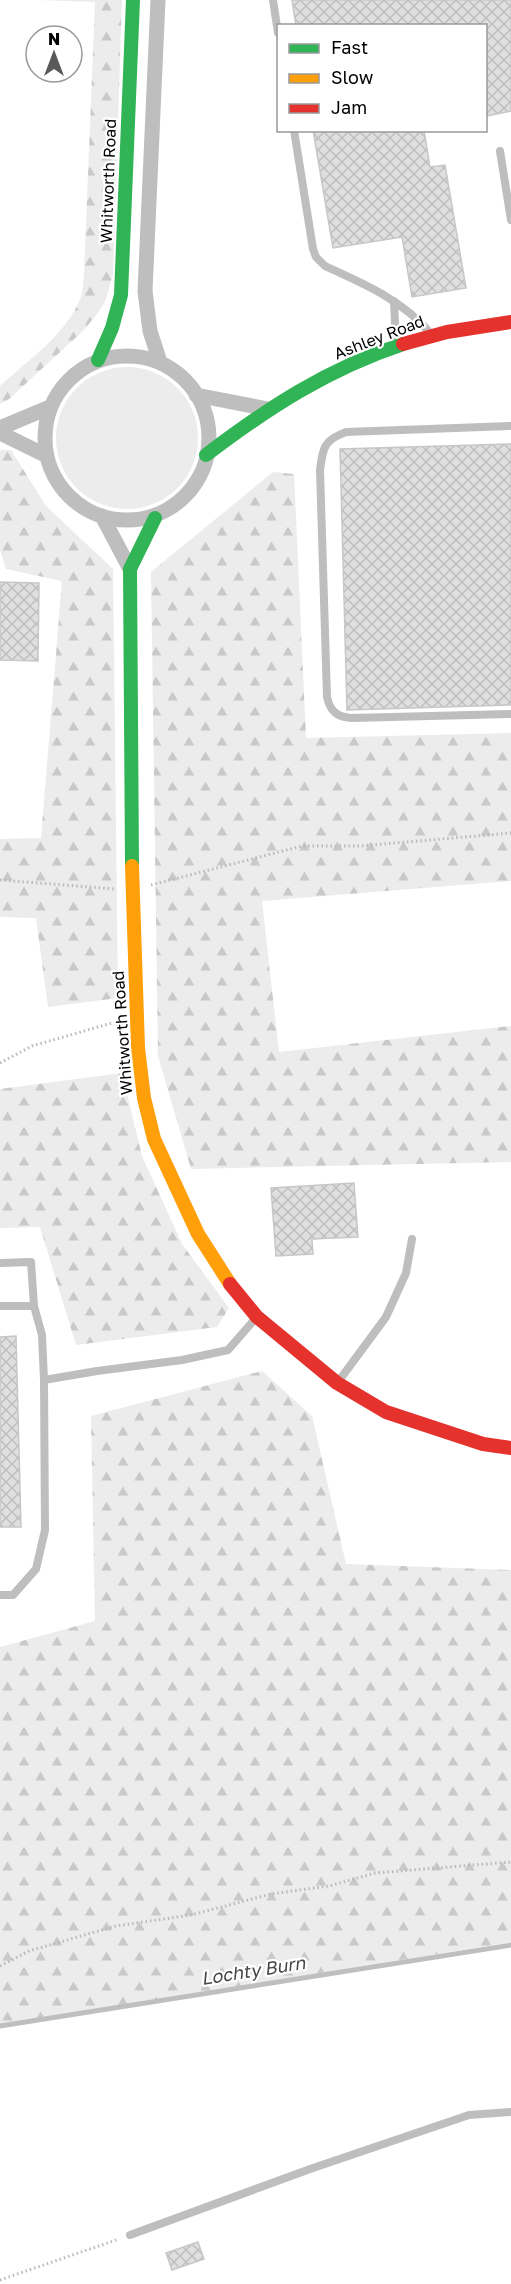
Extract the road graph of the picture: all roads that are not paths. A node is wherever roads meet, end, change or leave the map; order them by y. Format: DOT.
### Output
graph roads {
  1 [pos="133,0"];
  2 [pos="158,0"];
  3 [pos="273,0"];
  4 [pos="277,24"];
  5 [pos="294,132"];
  6 [pos="500,151"];
  7 [pos="511,220"];
  8 [pos="394,301"];
  9 [pos="511,322"];
  10 [pos="432,335"];
  11 [pos="396,347"];
  12 [pos="98,360"];
  13 [pos="159,362"];
  14 [pos="196,394"];
  15 [pos="50,407"];
  16 [pos="268,409"];
  17 [pos="511,426"];
  18 [pos="0,430"];
  19 [pos="45,455"];
  20 [pos="206,455"];
  21 [pos="102,516"];
  22 [pos="155,518"];
  23 [pos="130,570"];
  24 [pos="511,714"];
  25 [pos="412,1239"];
  26 [pos="0,1263"];
  27 [pos="0,1306"];
  28 [pos="34,1306"];
  29 [pos="257,1317"];
  30 [pos="44,1380"];
  31 [pos="337,1383"];
  32 [pos="511,1448"];
  33 [pos="0,1596"];
  34 [pos="511,2112"];
  35 [pos="130,2235"];
  1 -- 12 [label="street, Whitworth Road"];
  2 -- 13 [label="street"];
  3 -- 4 [label="lane"];
  5 -- 8 [label="lane"];
  6 -- 7 [label="lane"];
  8 -- 10 [label="lane"];
  8 -- 11 [label="lane"];
  9 -- 10 [label="street, Ashley Road"];
  10 -- 11 [label="street, Ashley Road"];
  11 -- 16 [label="street, Ashley Road"];
  12 -- 13 [label="street"];
  12 -- 15 [label="street"];
  13 -- 14 [label="street"];
  14 -- 16 [label="street"];
  14 -- 20 [label="street"];
  15 -- 18 [label="street"];
  15 -- 19 [label="street"];
  16 -- 20 [label="street, Ashley Road"];
  17 -- 24 [label="lane"];
  18 -- 19 [label="street"];
  19 -- 21 [label="street"];
  20 -- 22 [label="street"];
  21 -- 22 [label="street"];
  21 -- 23 [label="street, Whitworth Road"];
  22 -- 23 [label="street, Whitworth Road"];
  23 -- 29 [label="street, Whitworth Road"];
  25 -- 31 [label="lane"];
  26 -- 28 [label="lane"];
  27 -- 28 [label="lane"];
  28 -- 30 [label="lane"];
  29 -- 30 [label="lane"];
  29 -- 31 [label="street, Whitworth Road"];
  30 -- 33 [label="lane"];
  31 -- 32 [label="street, Whitworth Road"];
  34 -- 35 [label="lane"];
}
